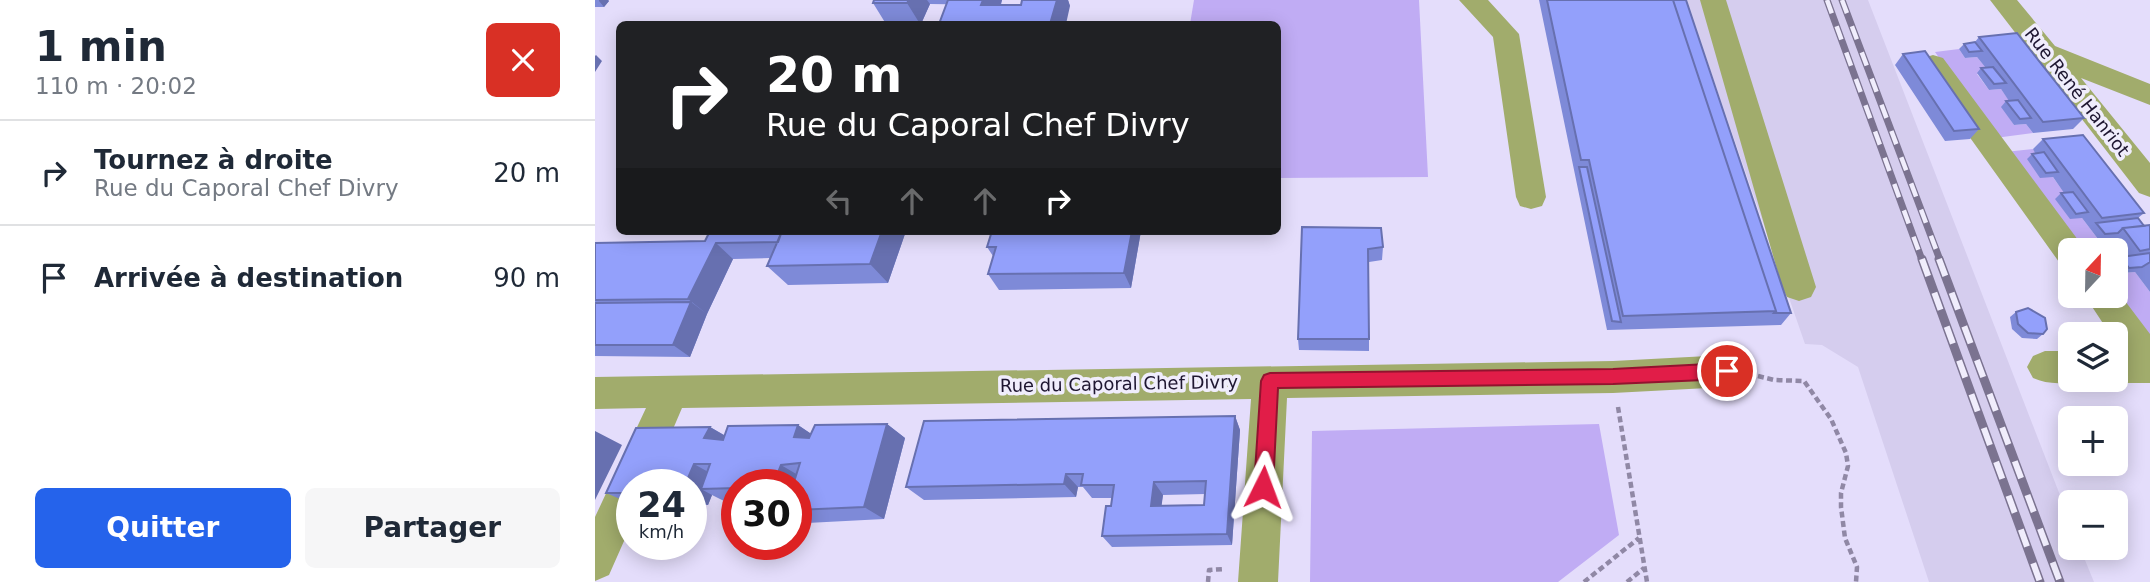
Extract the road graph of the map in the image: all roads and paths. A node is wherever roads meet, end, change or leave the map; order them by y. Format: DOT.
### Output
graph roads {
  1 [pos="1472,0"];
  2 [pos="1713,0"];
  3 [pos="2003,0"];
  4 [pos="2047,53"];
  5 [pos="1932,62"];
  6 [pos="2150,95"];
  7 [pos="2140,159"];
  8 [pos="2150,185"];
  9 [pos="1531,197"];
  10 [pos="2059,238"];
  11 [pos="1799,287"];
  12 [pos="2110,308"];
  13 [pos="2150,365"];
  14 [pos="2128,366"];
  15 [pos="1727,371"];
  16 [pos="1613,377"];
  17 [pos="1270,381"];
  18 [pos="595,393"];
  19 [pos="671,393"];
  20 [pos="1639,538"];
  21 [pos="595,561"];
  22 [pos="1644,568"];
  23 [pos="1258,582"];
  24 [pos="1584,582"];
  25 [pos="1627,582"];
  26 [pos="1647,582"];
  27 [pos="1856,582"];
  1 -- 9 [label="street"];
  2 -- 11 [label="street"];
  3 -- 4 [label="street, Rue René Hanriot"];
  4 -- 6 [label="street"];
  4 -- 7 [label="street, Rue René Hanriot"];
  5 -- 10 [label="street"];
  7 -- 8 [label="street, Rue René Hanriot"];
  12 -- 13 [label="street"];
  13 -- 14 [label="street"];
  15 -- 16 [label="street, Rue du Caporal Chef Divry"];
  15 -- 27 [label="path"];
  16 -- 17 [label="street, Rue du Caporal Chef Divry"];
  16 -- 20 [label="path"];
  17 -- 19 [label="street, Rue du Caporal Chef Divry"];
  17 -- 23 [label="street"];
  18 -- 19 [label="street, Rue du Caporal Chef Divry"];
  19 -- 21 [label="street"];
  20 -- 22 [label="path"];
  20 -- 24 [label="path"];
  22 -- 25 [label="path"];
  22 -- 26 [label="path"];
}
